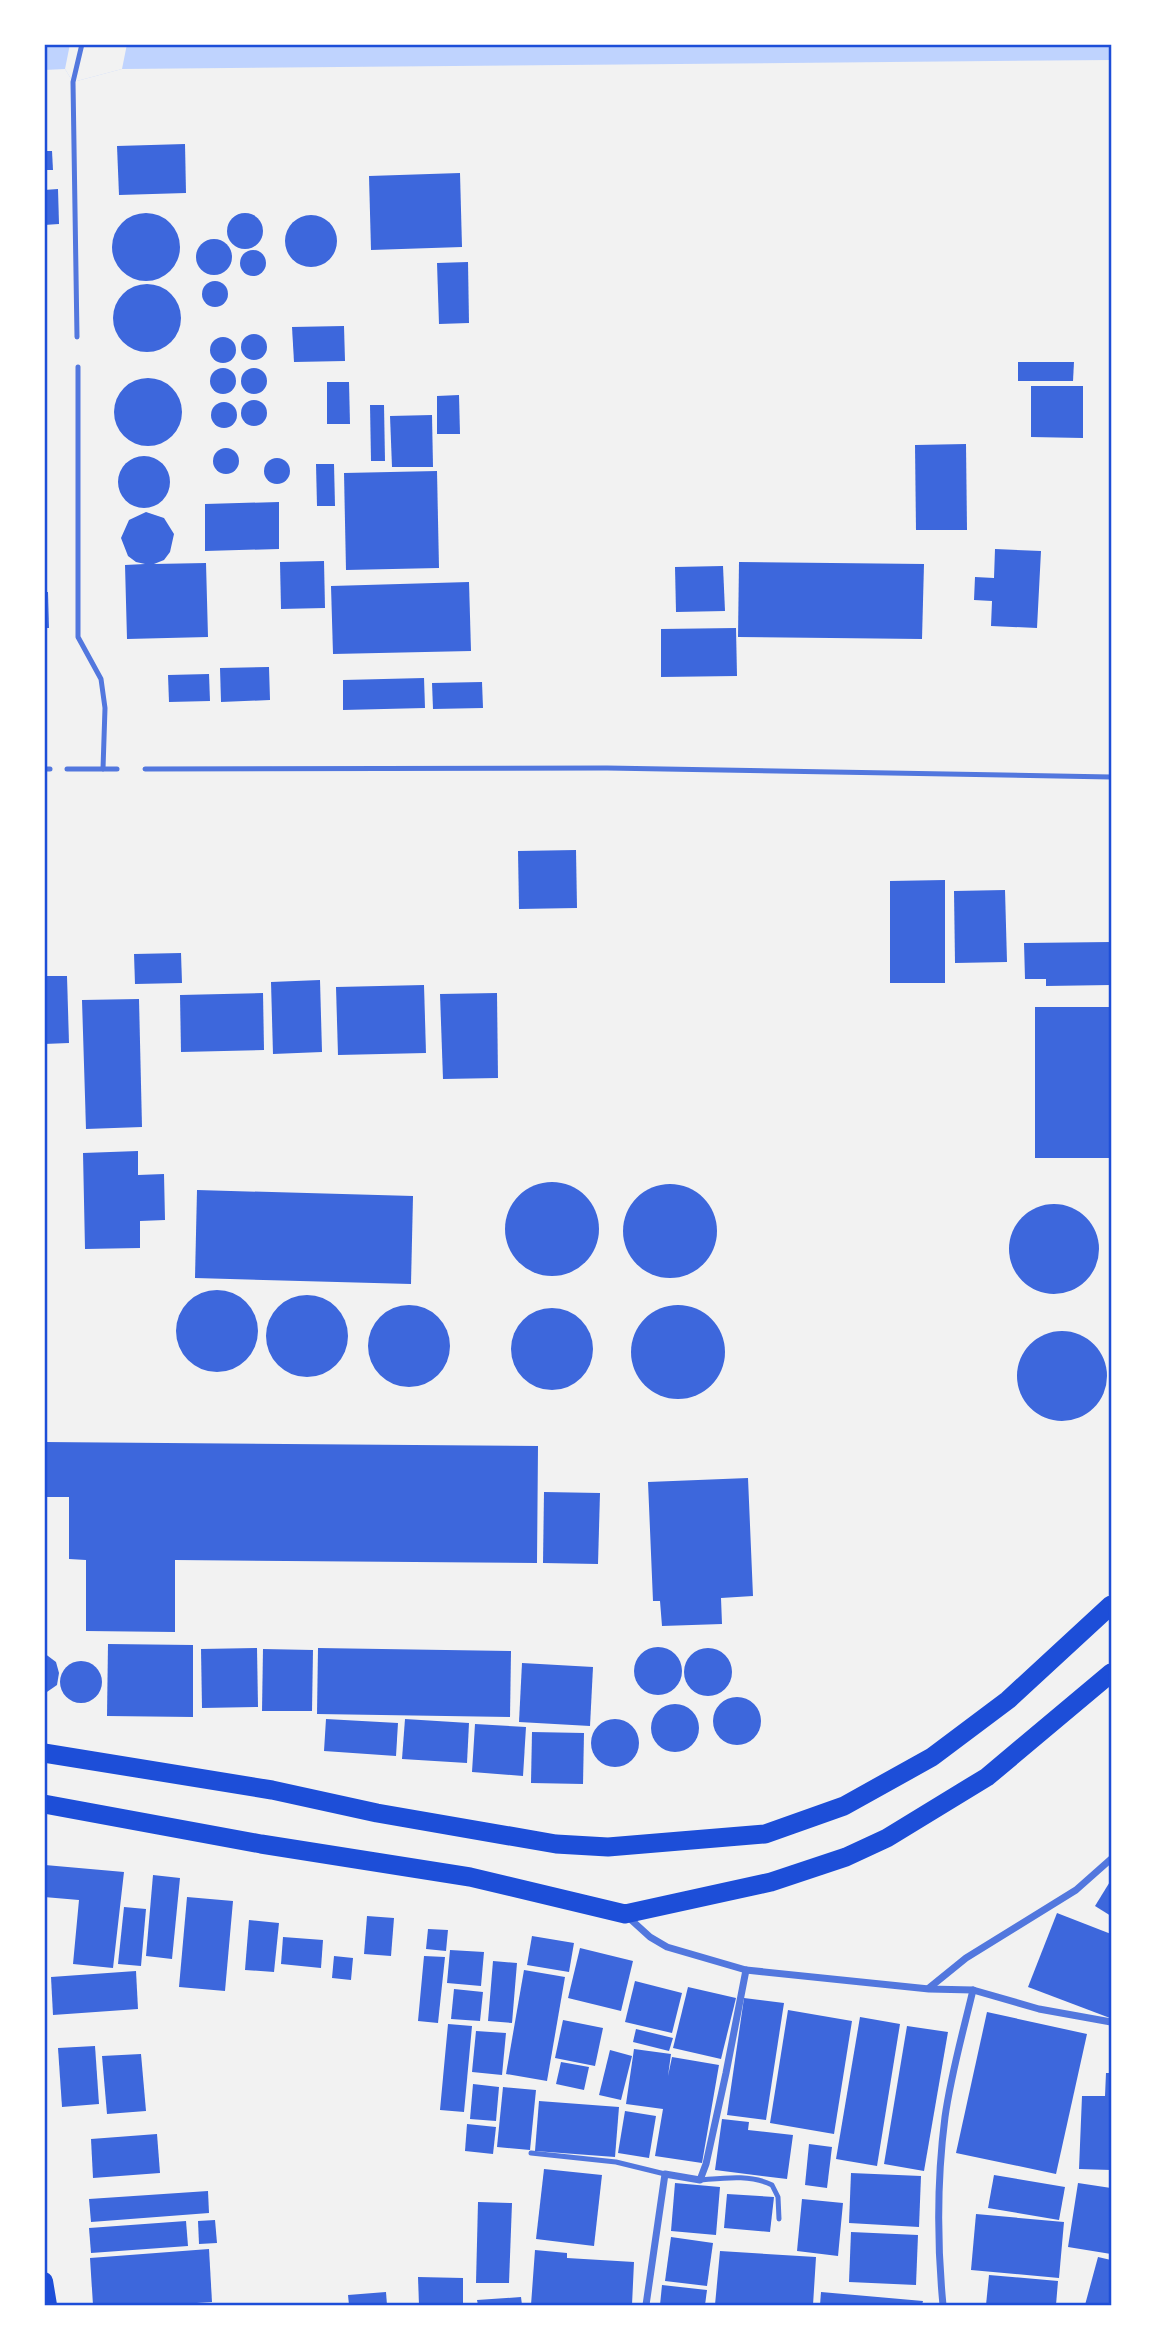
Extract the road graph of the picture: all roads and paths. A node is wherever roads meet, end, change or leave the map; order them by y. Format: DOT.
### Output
graph roads {
  1 [pos="82,44"];
  2 [pos="76,337"];
  3 [pos="79,367"];
  4 [pos="67,769"];
  5 [pos="103,769"];
  6 [pos="117,769"];
  7 [pos="145,769"];
  8 [pos="1111,777"];
  9 [pos="1111,1605"];
  10 [pos="1111,1673"];
  11 [pos="44,1753"];
  12 [pos="44,1804"];
  13 [pos="1111,1859"];
  14 [pos="625,1914"];
  15 [pos="746,1970"];
  16 [pos="929,1989"];
  17 [pos="972,1990"];
  18 [pos="1111,2022"];
  19 [pos="531,2153"];
  20 [pos="665,2174"];
  21 [pos="700,2180"];
  22 [pos="779,2219"];
  23 [pos="44,2281"];
  24 [pos="48,2305"];
  25 [pos="646,2305"];
  26 [pos="943,2305"];
  1 -- 2 [label="lane"];
  3 -- 5 [label="lane"];
  4 -- 5 [label="lane"];
  5 -- 6 [label="lane"];
  7 -- 8 [label="lane"];
  9 -- 11 [label="highway"];
  10 -- 14 [label="highway"];
  12 -- 14 [label="highway"];
  13 -- 16 [label="street"];
  14 -- 15 [label="street"];
  15 -- 16 [label="street"];
  15 -- 21 [label="street"];
  16 -- 17 [label="street"];
  17 -- 18 [label="street"];
  17 -- 26 [label="street"];
  19 -- 20 [label="lane"];
  20 -- 21 [label="street"];
  20 -- 25 [label="street"];
  21 -- 22 [label="lane"];
  23 -- 24 [label="main road"];
}
